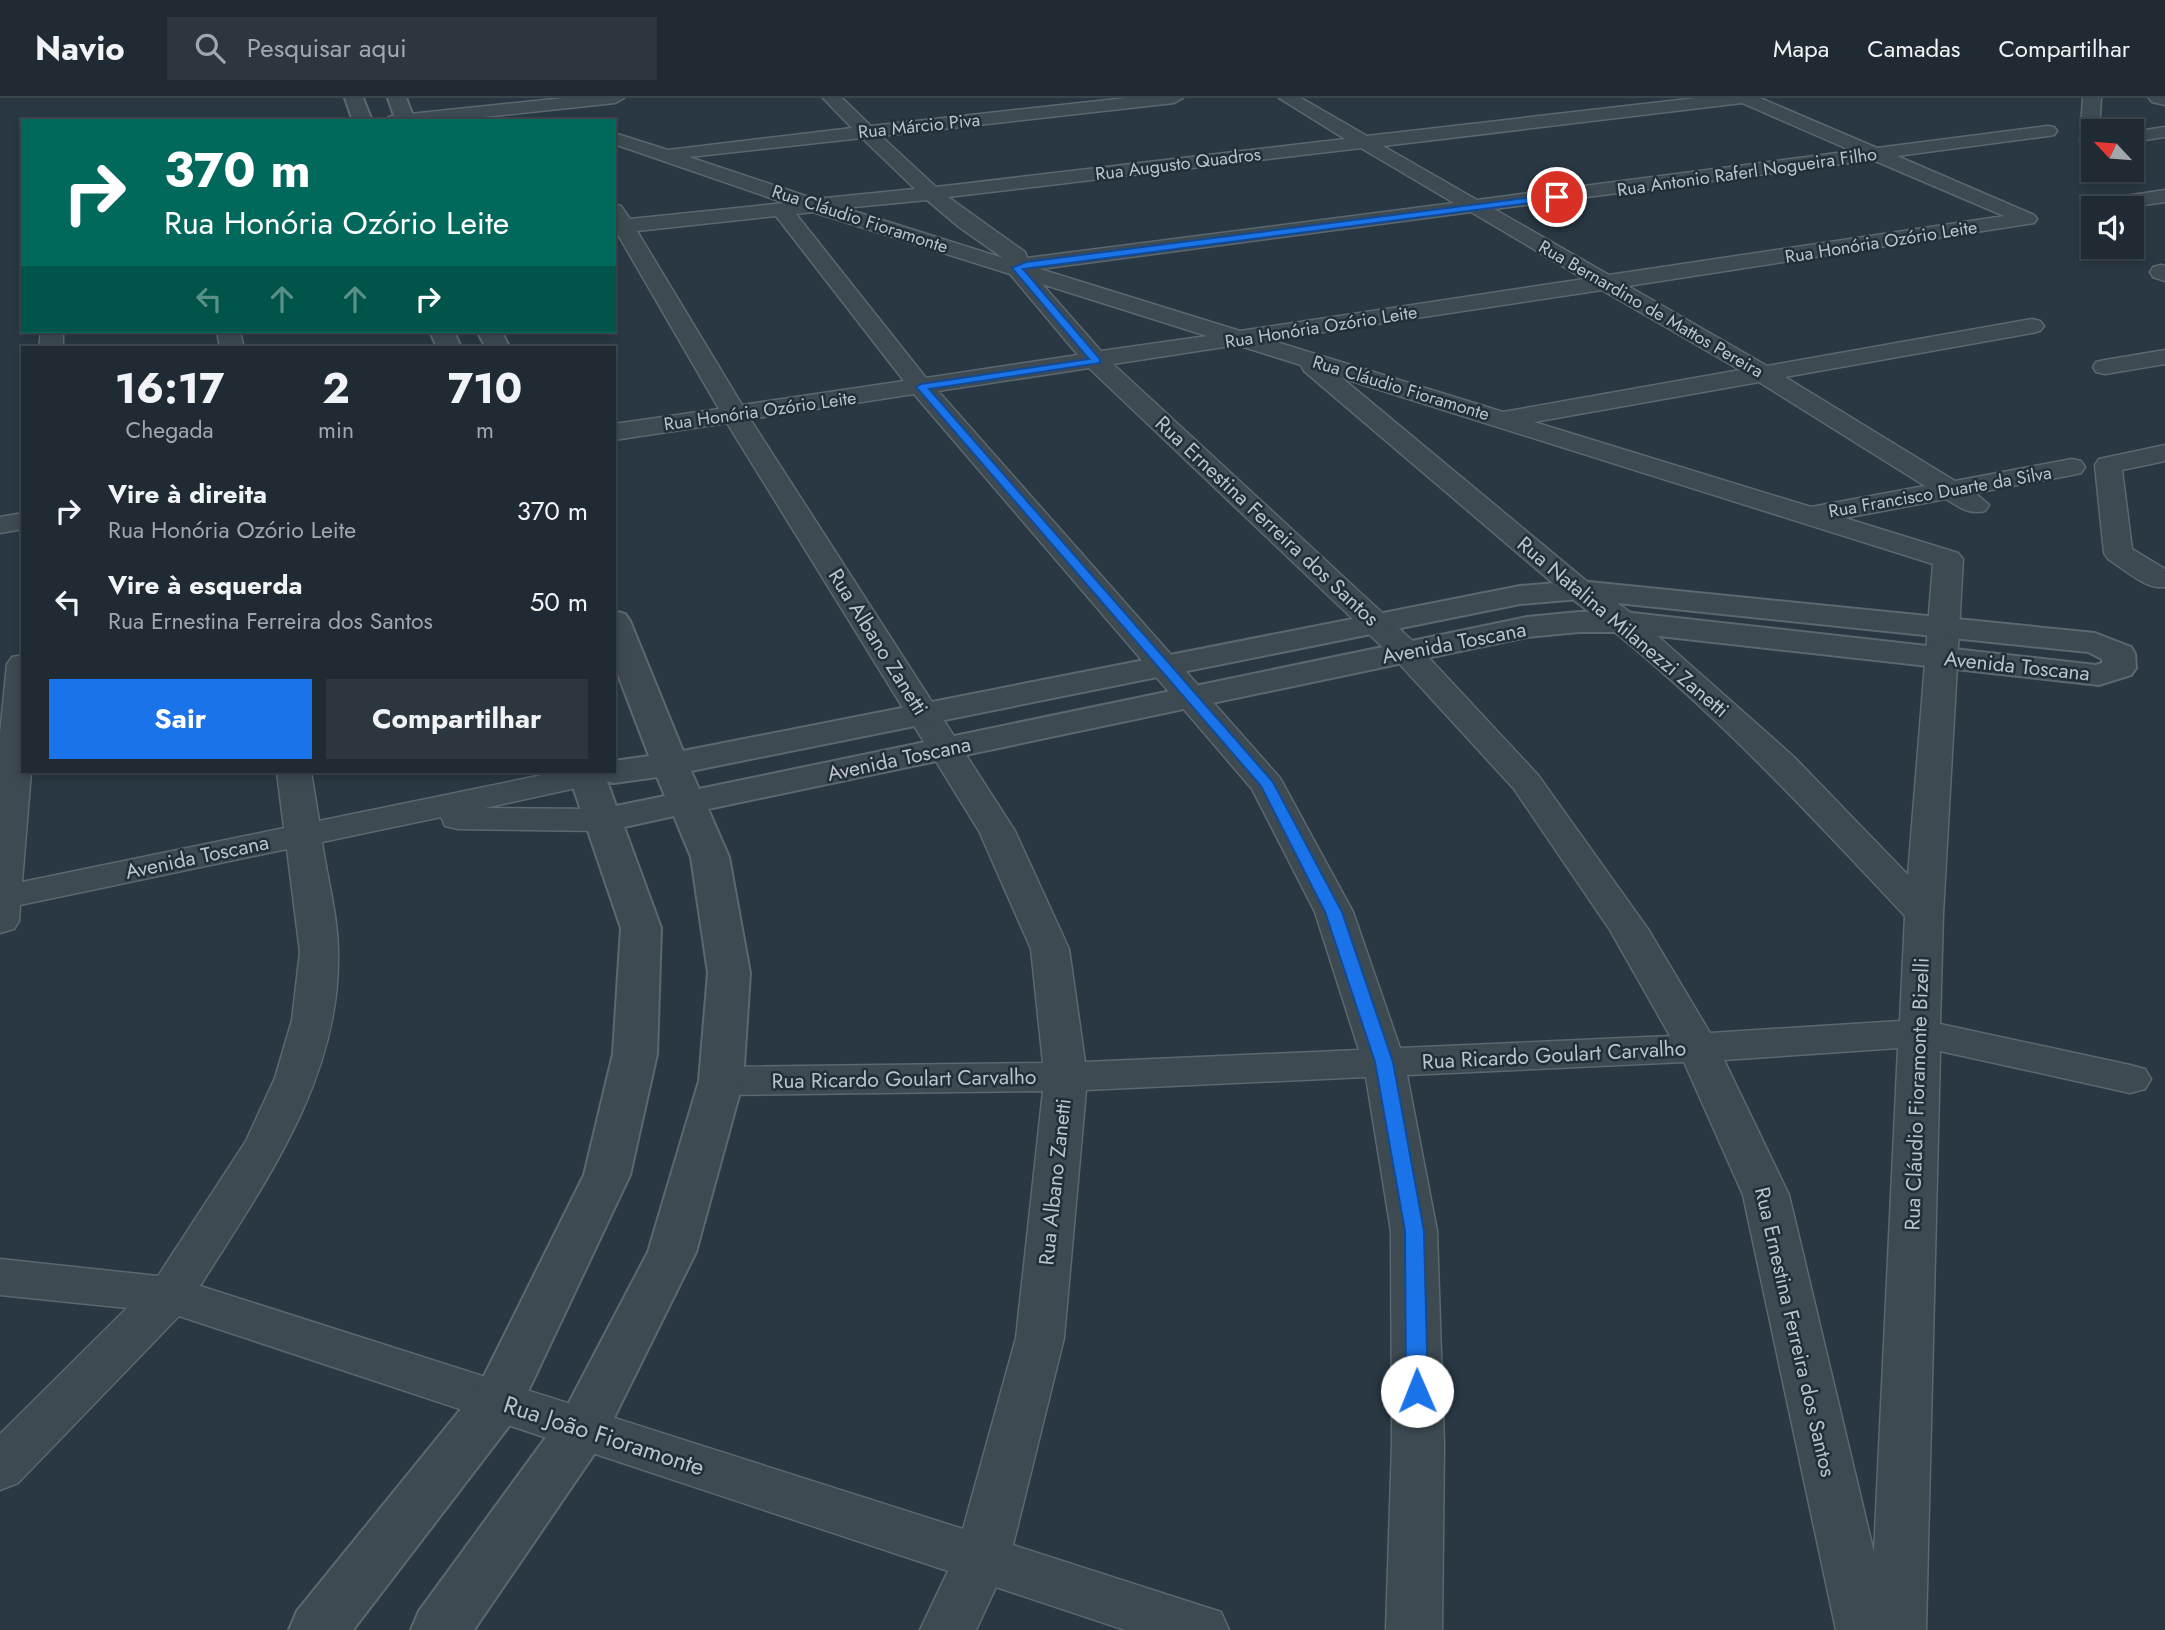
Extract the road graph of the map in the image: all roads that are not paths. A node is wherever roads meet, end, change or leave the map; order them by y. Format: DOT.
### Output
graph roads {
  1 [pos="354,98"];
  2 [pos="397,98"];
  3 [pos="615,98"];
  4 [pos="832,98"];
  5 [pos="1174,98"];
  6 [pos="1288,98"];
  7 [pos="1743,98"];
  8 [pos="2092,98"];
  9 [pos="2158,98"];
  10 [pos="2165,100"];
  11 [pos="525,107"];
  12 [pos="362,119"];
  13 [pos="401,119"];
  14 [pos="411,119"];
  15 [pos="554,119"];
  16 [pos="2092,119"];
  17 [pos="2048,131"];
  18 [pos="867,132"];
  19 [pos="2165,132"];
  20 [pos="2144,135"];
  21 [pos="616,139"];
  22 [pos="1366,143"];
  23 [pos="663,154"];
  24 [pos="1876,154"];
  25 [pos="932,193"];
  26 [pos="2165,196"];
  27 [pos="2144,199"];
  28 [pos="797,206"];
  29 [pos="1477,208"];
  30 [pos="617,221"];
  31 [pos="1023,266"];
  32 [pos="1608,284"];
  33 [pos="2032,326"];
  34 [pos="1243,339"];
  35 [pos="2165,356"];
  36 [pos="1305,358"];
  37 [pos="1096,361"];
  38 [pos="2105,367"];
  39 [pos="1760,372"];
  40 [pos="921,387"];
  41 [pos="735,415"];
  42 [pos="1503,420"];
  43 [pos="616,432"];
  44 [pos="2165,453"];
  45 [pos="2072,467"];
  46 [pos="1950,489"];
  47 [pos="1975,505"];
  48 [pos="1809,516"];
  49 [pos="21,521"];
  50 [pos="0,524"];
  51 [pos="1948,559"];
  52 [pos="2162,579"];
  53 [pos="1579,590"];
  54 [pos="1373,622"];
  55 [pos="1623,622"];
  56 [pos="616,626"];
  57 [pos="1942,643"];
  58 [pos="1406,652"];
  59 [pos="1163,664"];
  60 [pos="21,686"];
  61 [pos="1191,697"];
  62 [pos="923,713"];
  63 [pos="945,749"];
  64 [pos="294,773"];
  65 [pos="600,773"];
  66 [pos="679,784"];
  67 [pos="394,816"];
  68 [pos="603,820"];
  69 [pos="303,835"];
  70 [pos="1,906"];
  71 [pos="1924,914"];
  72 [pos="1919,1033"];
  73 [pos="1698,1048"];
  74 [pos="1384,1062"];
  75 [pos="1066,1077"];
  76 [pos="2130,1079"];
  77 [pos="721,1082"];
  78 [pos="0,1278"];
  79 [pos="170,1295"];
  80 [pos="497,1402"];
  81 [pos="582,1429"];
  82 [pos="0,1468"];
  83 [pos="982,1559"];
  84 [pos="318,1630"];
  85 [pos="440,1630"];
  86 [pos="948,1630"];
  87 [pos="1201,1630"];
  88 [pos="1414,1630"];
  89 [pos="1864,1630"];
  90 [pos="1898,1630"];
  1 -- 12 [label="street"];
  2 -- 13 [label="street"];
  3 -- 11 [label="street"];
  4 -- 18 [label="street"];
  5 -- 18 [label="street, Rua Márcio Piva"];
  6 -- 22 [label="street, Rua Bernardino de Mattos Pereira"];
  7 -- 22 [label="street, Rua Augusto Quadros"];
  7 -- 24 [label="street"];
  8 -- 16 [label="street"];
  9 -- 10 [label="street"];
  11 -- 14 [label="street"];
  11 -- 15 [label="street"];
  17 -- 24 [label="street, Rua Antonio Raferl Nogueira Filho"];
  18 -- 23 [label="street, Rua Márcio Piva"];
  18 -- 25 [label="street"];
  19 -- 20 [label="street"];
  21 -- 23 [label="street, Rua Cláudio Fioramonte"];
  22 -- 25 [label="street, Rua Augusto Quadros"];
  22 -- 29 [label="street, Rua Bernardino de Mattos Pereira"];
  23 -- 28 [label="street, Rua Cláudio Fioramonte"];
  24 -- 29 [label="street, Rua Antonio Raferl Nogueira Filho"];
  24 -- 32 [label="street, Rua Honória Ozório Leite"];
  25 -- 28 [label="street, Rua Augusto Quadros"];
  25 -- 31 [label="street"];
  26 -- 27 [label="street"];
  28 -- 30 [label="street, Rua Augusto Quadros"];
  28 -- 31 [label="street, Rua Cláudio Fioramonte"];
  28 -- 40 [label="street"];
  29 -- 31 [label="street, Rua Antonio Raferl Nogueira Filho"];
  29 -- 32 [label="street, Rua Bernardino de Mattos Pereira"];
  30 -- 41 [label="street, Rua Albano Zanetti"];
  31 -- 34 [label="street, Rua Cláudio Fioramonte"];
  31 -- 37 [label="street, Rua Ernestina Ferreira dos Santos"];
  32 -- 34 [label="street, Rua Honória Ozório Leite"];
  32 -- 39 [label="street, Rua Bernardino de Mattos Pereira"];
  33 -- 39 [label="street"];
  34 -- 36 [label="street, Rua Cláudio Fioramonte"];
  34 -- 37 [label="street, Rua Honória Ozório Leite"];
  35 -- 38 [label="street"];
  36 -- 42 [label="street, Rua Cláudio Fioramonte"];
  36 -- 53 [label="street, Rua Natalina Milanezzi Zanetti"];
  37 -- 40 [label="street, Rua Honória Ozório Leite"];
  37 -- 54 [label="street, Rua Ernestina Ferreira dos Santos"];
  39 -- 42 [label="street"];
  39 -- 46 [label="street, Rua Bernardino de Mattos Pereira"];
  40 -- 41 [label="street, Rua Honória Ozório Leite"];
  40 -- 59 [label="street"];
  41 -- 43 [label="street, Rua Honória Ozório Leite"];
  41 -- 62 [label="street, Rua Albano Zanetti"];
  42 -- 48 [label="street, Rua Cláudio Fioramonte"];
  44 -- 52 [label="street"];
  45 -- 46 [label="street, Rua Francisco Duarte da Silva"];
  46 -- 47 [label="street, Rua Bernardino de Mattos Pereira"];
  46 -- 48 [label="street, Rua Francisco Duarte da Silva"];
  48 -- 51 [label="street, Rua Cláudio Fioramonte"];
  49 -- 50 [label="street"];
  51 -- 57 [label="street, Rua Cláudio Fioramonte Bizelli"];
  53 -- 54 [label="street, Avenida Toscana"];
  53 -- 55 [label="street, Rua Natalina Milanezzi Zanetti"];
  53 -- 57 [label="street, Avenida Toscana"];
  54 -- 58 [label="street, Rua Ernestina Ferreira dos Santos"];
  54 -- 59 [label="street, Avenida Toscana"];
  55 -- 57 [label="street, Avenida Toscana"];
  55 -- 58 [label="street, Avenida Toscana"];
  55 -- 71 [label="street, Rua Natalina Milanezzi Zanetti"];
  56 -- 66 [label="street"];
  57 -- 71 [label="street, Rua Cláudio Fioramonte Bizelli"];
  58 -- 61 [label="street, Avenida Toscana"];
  58 -- 73 [label="street, Rua Ernestina Ferreira dos Santos"];
  59 -- 61 [label="street"];
  59 -- 62 [label="street, Avenida Toscana"];
  60 -- 70 [label="street"];
  61 -- 63 [label="street, Avenida Toscana"];
  61 -- 74 [label="street"];
  62 -- 63 [label="street, Rua Albano Zanetti"];
  62 -- 66 [label="street, Avenida Toscana"];
  63 -- 66 [label="street, Avenida Toscana"];
  63 -- 75 [label="street, Rua Albano Zanetti"];
  64 -- 69 [label="street"];
  65 -- 66 [label="street, Avenida Toscana"];
  65 -- 67 [label="street, Avenida Toscana"];
  65 -- 68 [label="street"];
  66 -- 68 [label="street, Avenida Toscana"];
  66 -- 77 [label="street"];
  67 -- 68 [label="street, Avenida Toscana"];
  67 -- 69 [label="street, Avenida Toscana"];
  68 -- 80 [label="street"];
  69 -- 70 [label="street, Avenida Toscana"];
  69 -- 79 [label="street"];
  71 -- 72 [label="street, Rua Cláudio Fioramonte Bizelli"];
  72 -- 73 [label="street, Rua Ricardo Goulart Carvalho"];
  72 -- 76 [label="street, Rua Ricardo Goulart Carvalho"];
  72 -- 90 [label="street, Rua Cláudio Fioramonte Bizelli"];
  73 -- 74 [label="street, Rua Ricardo Goulart Carvalho"];
  73 -- 89 [label="street, Rua Ernestina Ferreira dos Santos"];
  74 -- 75 [label="street, Rua Ricardo Goulart Carvalho"];
  74 -- 88 [label="street"];
  75 -- 77 [label="street, Rua Ricardo Goulart Carvalho"];
  75 -- 83 [label="street, Rua Albano Zanetti"];
  77 -- 81 [label="street"];
  78 -- 79 [label="street, Rua João Fioramonte"];
  79 -- 80 [label="street, Rua João Fioramonte"];
  79 -- 82 [label="street"];
  80 -- 81 [label="street, Rua João Fioramonte"];
  80 -- 84 [label="street"];
  81 -- 83 [label="street, Rua João Fioramonte"];
  81 -- 85 [label="street"];
  83 -- 86 [label="street, Rua Albano Zanetti"];
  83 -- 87 [label="street, Rua João Fioramonte"];
}
